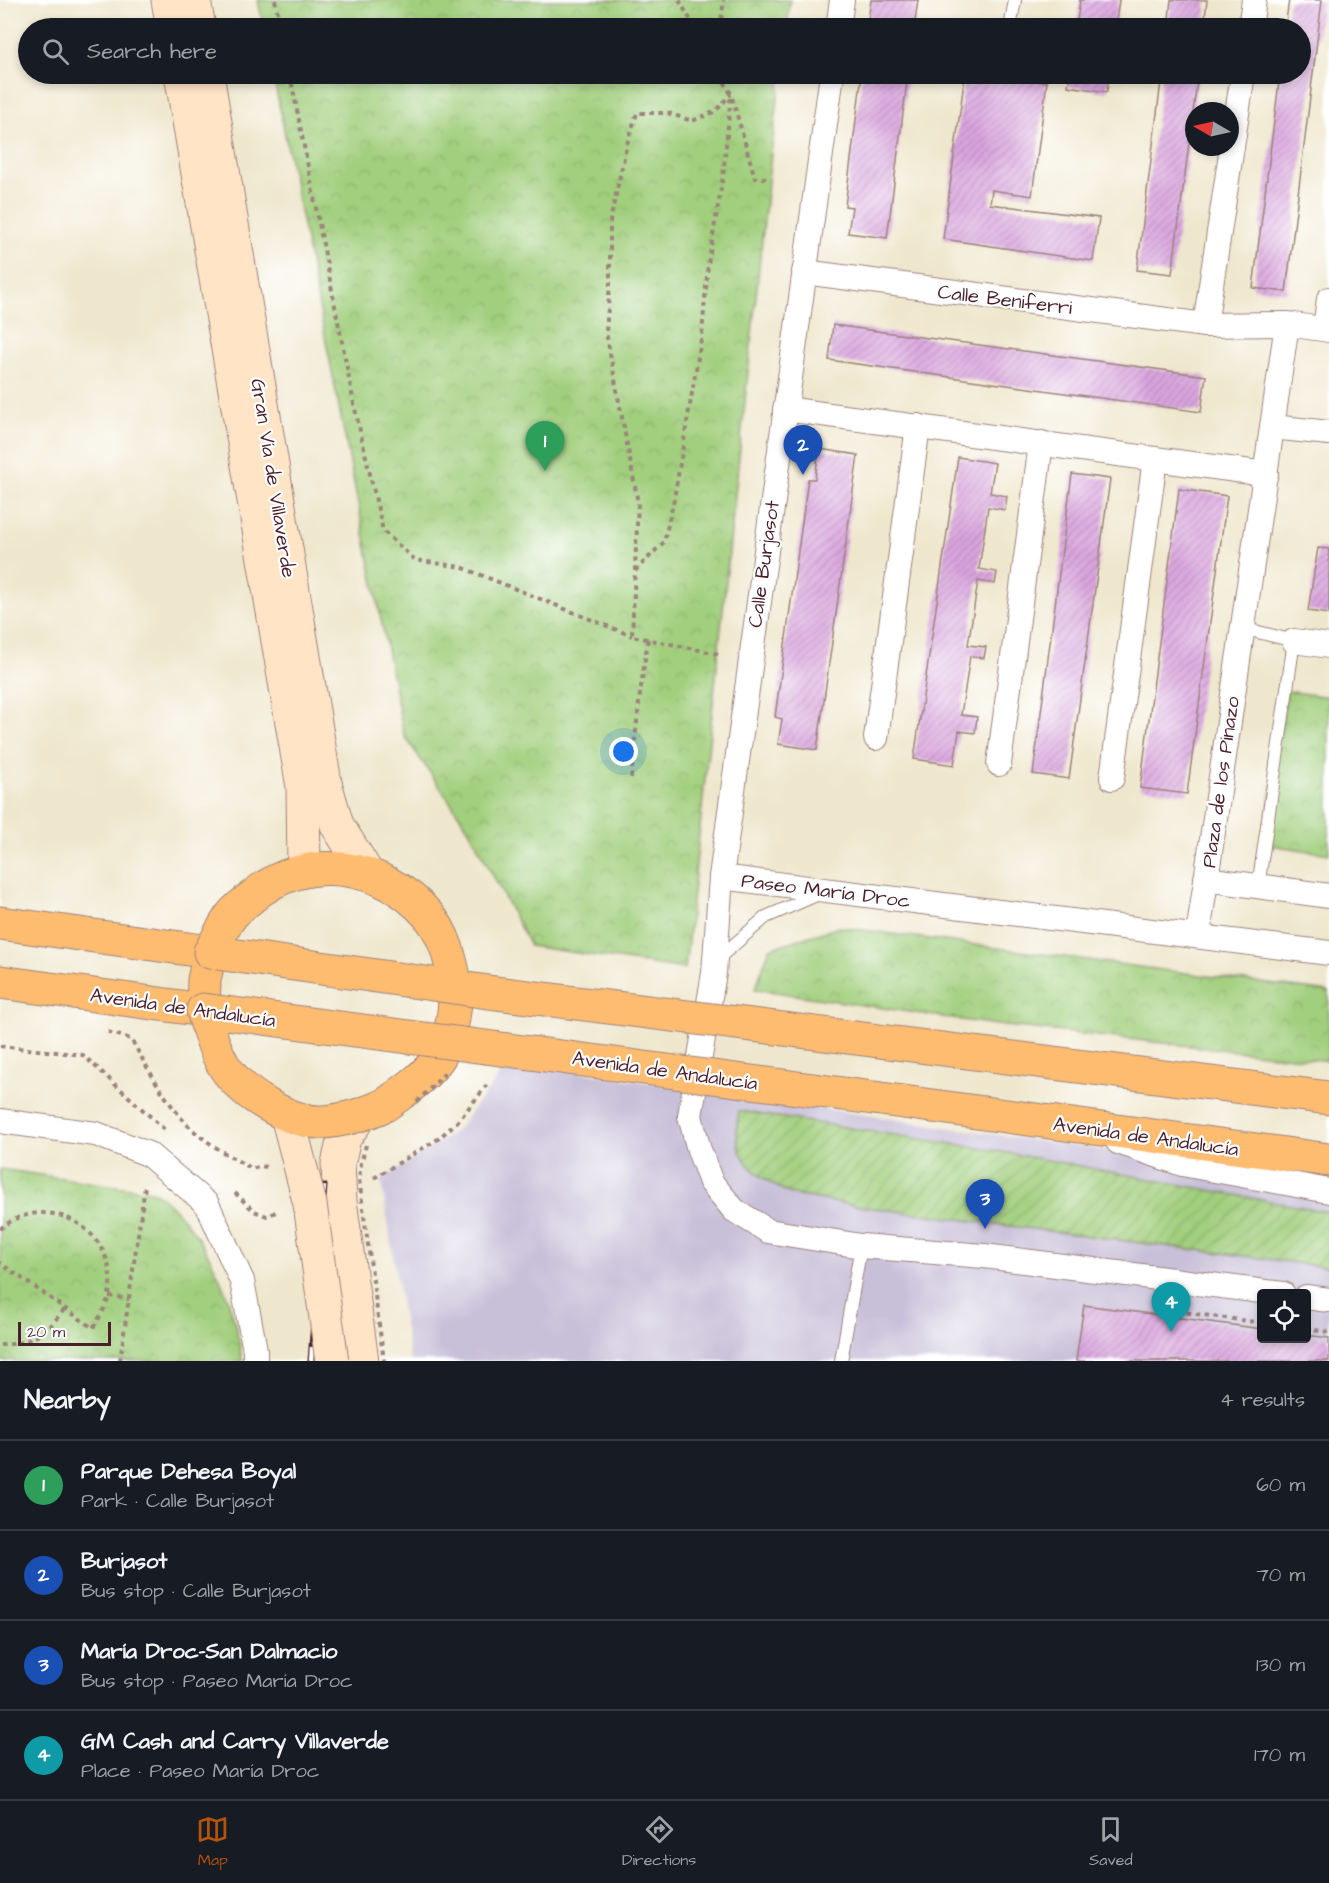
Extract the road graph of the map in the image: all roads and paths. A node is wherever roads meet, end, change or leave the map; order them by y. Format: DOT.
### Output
graph roads {
  1 [pos="168,0"];
  2 [pos="194,0"];
  3 [pos="275,0"];
  4 [pos="679,0"];
  5 [pos="684,0"];
  6 [pos="724,0"];
  7 [pos="842,0"];
  8 [pos="1015,0"];
  9 [pos="1254,0"];
  10 [pos="684,9"];
  11 [pos="171,18"];
  12 [pos="197,18"];
  13 [pos="279,18"];
  14 [pos="689,18"];
  15 [pos="721,18"];
  16 [pos="839,18"];
  17 [pos="1012,18"];
  18 [pos="1251,18"];
  19 [pos="183,84"];
  20 [pos="209,84"];
  21 [pos="292,84"];
  22 [pos="726,84"];
  23 [pos="831,84"];
  24 [pos="1241,84"];
  25 [pos="731,94"];
  26 [pos="770,178"];
  27 [pos="804,272"];
  28 [pos="1329,299"];
  29 [pos="1287,324"];
  30 [pos="1205,325"];
  31 [pos="1327,329"];
  32 [pos="785,409"];
  33 [pos="918,426"];
  34 [pos="1272,427"];
  35 [pos="1329,433"];
  36 [pos="1041,443"];
  37 [pos="1155,459"];
  38 [pos="1266,474"];
  39 [pos="635,572"];
  40 [pos="1242,628"];
  41 [pos="632,636"];
  42 [pos="648,639"];
  43 [pos="1294,641"];
  44 [pos="1329,646"];
  45 [pos="718,654"];
  46 [pos="876,738"];
  47 [pos="999,764"];
  48 [pos="631,778"];
  49 [pos="1112,778"];
  50 [pos="304,870"];
  51 [pos="367,873"];
  52 [pos="721,877"];
  53 [pos="1206,879"];
  54 [pos="1258,886"];
  55 [pos="828,890"];
  56 [pos="1329,897"];
  57 [pos="0,923"];
  58 [pos="1198,935"];
  59 [pos="210,952"];
  60 [pos="1329,953"];
  61 [pos="715,962"];
  62 [pos="0,981"];
  63 [pos="456,987"];
  64 [pos="203,1010"];
  65 [pos="101,1029"];
  66 [pos="447,1042"];
  67 [pos="0,1046"];
  68 [pos="487,1085"];
  69 [pos="1329,1098"];
  70 [pos="287,1115"];
  71 [pos="360,1116"];
  72 [pos="0,1120"];
  73 [pos="1070,1125"];
  74 [pos="168,1133"];
  75 [pos="1329,1160"];
  76 [pos="260,1166"];
  77 [pos="374,1178"];
  78 [pos="145,1184"];
  79 [pos="228,1188"];
  80 [pos="1329,1191"];
  81 [pos="280,1210"];
  82 [pos="0,1229"];
  83 [pos="861,1246"];
  84 [pos="0,1263"];
  85 [pos="1257,1290"];
  86 [pos="109,1296"];
  87 [pos="1311,1298"];
  88 [pos="129,1299"];
  89 [pos="1329,1300"];
  90 [pos="65,1308"];
  91 [pos="1150,1308"];
  92 [pos="1257,1322"];
  93 [pos="1311,1330"];
  94 [pos="1329,1332"];
  95 [pos="0,1345"];
  96 [pos="120,1361"];
  97 [pos="255,1361"];
  98 [pos="332,1361"];
  99 [pos="362,1361"];
  100 [pos="841,1361"];
  1 -- 11 [label="street"];
  2 -- 12 [label="street"];
  3 -- 13 [label="path"];
  4 -- 10 [label="path"];
  5 -- 10 [label="path"];
  6 -- 15 [label="path"];
  7 -- 16 [label="street"];
  8 -- 17 [label="lane"];
  9 -- 18 [label="street"];
  10 -- 14 [label="path"];
  19 -- 50 [label="street, Gran Vía de Villaverde, bridge"];
  20 -- 51 [label="street, Gran Vía de Villaverde, bridge"];
  21 -- 41 [label="path"];
  22 -- 25 [label="path"];
  23 -- 27 [label="street, Calle Burjasot"];
  24 -- 30 [label="street"];
  25 -- 26 [label="path"];
  25 -- 39 [label="path"];
  25 -- 39 [label="path"];
  27 -- 30 [label="street, Calle Beniferri"];
  27 -- 32 [label="street, Calle Burjasot"];
  28 -- 31 [label="street, Calle Beniferri"];
  29 -- 30 [label="street, Calle Beniferri"];
  29 -- 31 [label="street, Calle Beniferri"];
  29 -- 34 [label="street, Plaza de los Pinazo"];
  32 -- 33 [label="street"];
  32 -- 52 [label="street, Calle Burjasot"];
  33 -- 36 [label="street"];
  33 -- 46 [label="street"];
  34 -- 35 [label="street"];
  34 -- 38 [label="street, Plaza de los Pinazo"];
  36 -- 37 [label="street"];
  36 -- 47 [label="street"];
  37 -- 38 [label="street"];
  37 -- 49 [label="street"];
  38 -- 40 [label="street, Plaza de los Pinazo"];
  39 -- 41 [label="path"];
  40 -- 43 [label="lane"];
  40 -- 53 [label="street, Plaza de los Pinazo"];
  41 -- 42 [label="path"];
  42 -- 45 [label="path"];
  42 -- 48 [label="path"];
  43 -- 44 [label="street"];
  43 -- 54 [label="lane"];
  50 -- 51 [label="main road, bridge"];
  50 -- 59 [label="main road, bridge"];
  51 -- 63 [label="main road, bridge"];
  52 -- 55 [label="street, Paseo María Droc"];
  52 -- 61 [label="street, Paseo María Droc"];
  53 -- 54 [label="street"];
  53 -- 58 [label="street, Plaza de los Pinazo"];
  54 -- 56 [label="street"];
  55 -- 58 [label="street, Paseo María Droc"];
  55 -- 61 [label="lane"];
  57 -- 59 [label="main road"];
  58 -- 60 [label="street, Paseo María Droc"];
  59 -- 63 [label="main road, bridge"];
  59 -- 64 [label="main road"];
  61 -- 83 [label="street, Paseo María Droc"];
  62 -- 64 [label="main road, Avenida de Andalucía"];
  63 -- 66 [label="main road"];
  63 -- 69 [label="main road, bridge"];
  64 -- 66 [label="main road, Avenida de Andalucía, bridge"];
  64 -- 70 [label="main road, bridge"];
  65 -- 76 [label="path"];
  66 -- 71 [label="main road, bridge"];
  66 -- 73 [label="main road, Avenida de Andalucía, bridge"];
  67 -- 74 [label="path"];
  68 -- 77 [label="path"];
  70 -- 71 [label="main road, bridge"];
  70 -- 98 [label="street, bridge"];
  71 -- 99 [label="street"];
  72 -- 97 [label="street"];
  73 -- 75 [label="main road, Avenida de Andalucía"];
  73 -- 80 [label="street"];
  78 -- 88 [label="path"];
  79 -- 81 [label="path"];
  82 -- 86 [label="path"];
  83 -- 85 [label="street, Paseo María Droc"];
  83 -- 100 [label="lane"];
  84 -- 90 [label="path"];
  86 -- 88 [label="path"];
  86 -- 90 [label="path"];
  87 -- 89 [label="street"];
  88 -- 96 [label="path"];
  90 -- 95 [label="path"];
  91 -- 92 [label="path"];
  93 -- 94 [label="path"];
}
